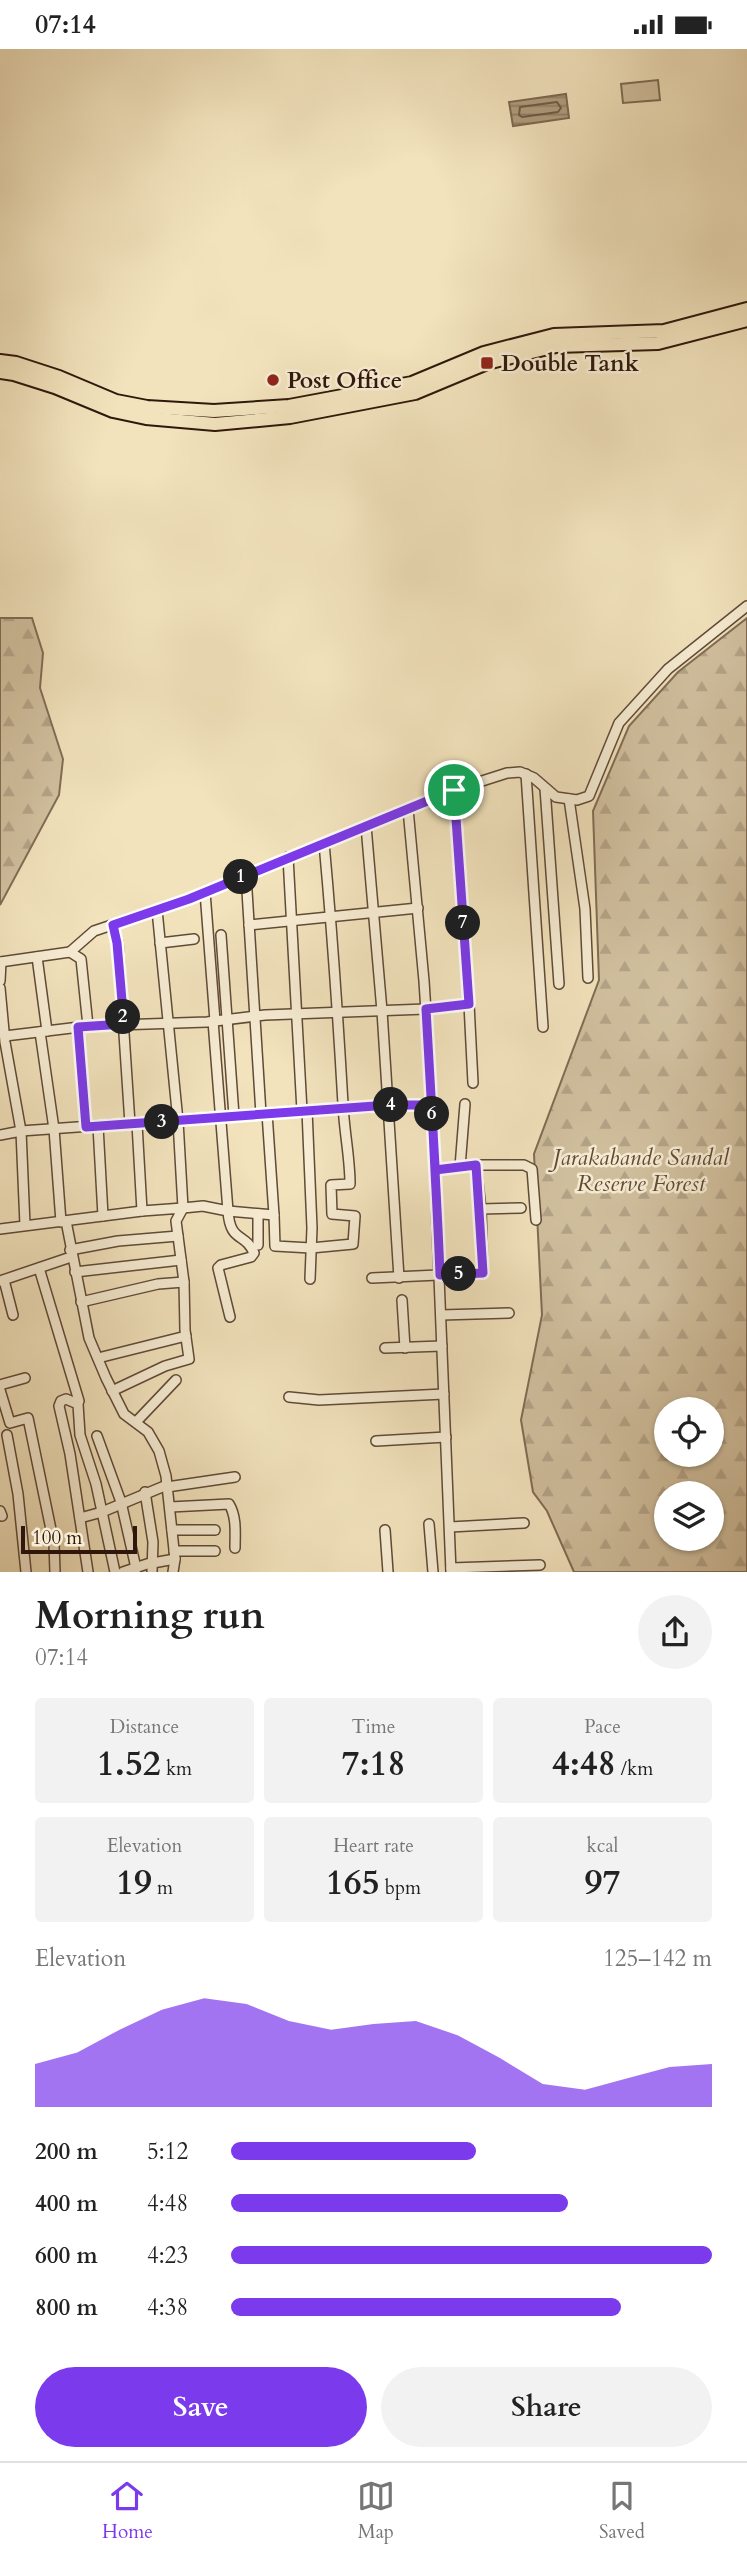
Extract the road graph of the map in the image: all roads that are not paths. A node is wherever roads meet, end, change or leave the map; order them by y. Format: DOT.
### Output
graph roads {
  1 [pos="747,309"];
  2 [pos="747,320"];
  3 [pos="0,361"];
  4 [pos="0,372"];
  5 [pos="747,606"];
  6 [pos="526,774"];
  7 [pos="545,787"];
  8 [pos="454,790"];
  9 [pos="569,799"];
  10 [pos="408,809"];
  11 [pos="366,826"];
  12 [pos="324,843"];
  13 [pos="288,857"];
  14 [pos="246,875"];
  15 [pos="205,892"];
  16 [pos="418,908"];
  17 [pos="156,910"];
  18 [pos="374,913"];
  19 [pos="331,916"];
  20 [pos="292,920"];
  21 [pos="113,925"];
  22 [pos="249,925"];
  23 [pos="221,935"];
  24 [pos="194,939"];
  25 [pos="160,943"];
  26 [pos="70,952"];
  27 [pos="37,957"];
  28 [pos="1,962"];
  29 [pos="588,978"];
  30 [pos="0,982"];
  31 [pos="559,984"];
  32 [pos="0,988"];
  33 [pos="469,1004"];
  34 [pos="426,1009"];
  35 [pos="382,1011"];
  36 [pos="339,1013"];
  37 [pos="297,1014"];
  38 [pos="255,1016"];
  39 [pos="228,1019"];
  40 [pos="214,1021"];
  41 [pos="169,1023"];
  42 [pos="124,1024"];
  43 [pos="83,1027"];
  44 [pos="542,1027"];
  45 [pos="43,1031"];
  46 [pos="5,1036"];
  47 [pos="473,1083"];
  48 [pos="465,1104"];
  49 [pos="389,1105"];
  50 [pos="432,1105"];
  51 [pos="343,1108"];
  52 [pos="305,1111"];
  53 [pos="264,1114"];
  54 [pos="234,1116"];
  55 [pos="219,1117"];
  56 [pos="178,1121"];
  57 [pos="133,1124"];
  58 [pos="98,1126"];
  59 [pos="86,1127"];
  60 [pos="54,1129"];
  61 [pos="21,1131"];
  62 [pos="0,1135"];
  63 [pos="476,1165"];
  64 [pos="460,1167"];
  65 [pos="435,1170"];
  66 [pos="183,1208"];
  67 [pos="521,1208"];
  68 [pos="481,1209"];
  69 [pos="142,1211"];
  70 [pos="229,1212"];
  71 [pos="258,1214"];
  72 [pos="274,1215"];
  73 [pos="103,1216"];
  74 [pos="536,1220"];
  75 [pos="63,1221"];
  76 [pos="24,1225"];
  77 [pos="0,1229"];
  78 [pos="178,1236"];
  79 [pos="258,1245"];
  80 [pos="311,1248"];
  81 [pos="71,1253"];
  82 [pos="181,1260"];
  83 [pos="38,1268"];
  84 [pos="75,1272"];
  85 [pos="440,1275"];
  86 [pos="372,1278"];
  87 [pos="399,1278"];
  88 [pos="310,1279"];
  89 [pos="2,1281"];
  90 [pos="184,1282"];
  91 [pos="402,1300"];
  92 [pos="81,1302"];
  93 [pos="509,1313"];
  94 [pos="13,1315"];
  95 [pos="441,1315"];
  96 [pos="230,1317"];
  97 [pos="186,1336"];
  98 [pos="442,1346"];
  99 [pos="405,1347"];
  100 [pos="385,1348"];
  101 [pos="97,1358"];
  102 [pos="25,1378"];
  103 [pos="176,1380"];
  104 [pos="0,1388"];
  105 [pos="112,1391"];
  106 [pos="444,1394"];
  107 [pos="289,1398"];
  108 [pos="79,1401"];
  109 [pos="136,1422"];
  110 [pos="7,1435"];
  111 [pos="97,1436"];
  112 [pos="446,1437"];
  113 [pos="376,1441"];
  114 [pos="235,1477"];
  115 [pos="167,1486"];
  116 [pos="145,1492"];
  117 [pos="121,1502"];
  118 [pos="170,1507"];
  119 [pos="102,1511"];
  120 [pos="79,1518"];
  121 [pos="524,1523"];
  122 [pos="429,1524"];
  123 [pos="450,1527"];
  124 [pos="172,1530"];
  125 [pos="215,1530"];
  126 [pos="385,1530"];
  127 [pos="235,1548"];
  128 [pos="215,1551"];
  129 [pos="174,1555"];
  130 [pos="540,1565"];
  131 [pos="153,1567"];
  132 [pos="135,1570"];
  133 [pos="451,1570"];
  134 [pos="26,1572"];
  135 [pos="55,1572"];
  136 [pos="88,1572"];
  137 [pos="115,1572"];
  138 [pos="122,1572"];
  139 [pos="173,1572"];
  140 [pos="388,1572"];
  141 [pos="433,1572"];
  1 -- 3 [label="main road"];
  2 -- 4 [label="main road"];
  5 -- 9 [label="street"];
  6 -- 7 [label="street"];
  6 -- 8 [label="street"];
  6 -- 44 [label="street"];
  7 -- 9 [label="street"];
  7 -- 31 [label="street"];
  8 -- 10 [label="street"];
  8 -- 33 [label="street"];
  9 -- 29 [label="street"];
  10 -- 11 [label="street"];
  10 -- 16 [label="street"];
  11 -- 12 [label="street"];
  11 -- 18 [label="street"];
  12 -- 13 [label="street"];
  12 -- 19 [label="street"];
  13 -- 14 [label="street"];
  13 -- 20 [label="street"];
  14 -- 15 [label="street"];
  14 -- 22 [label="street"];
  15 -- 17 [label="street"];
  15 -- 40 [label="street"];
  16 -- 18 [label="street"];
  16 -- 34 [label="street"];
  17 -- 21 [label="street"];
  17 -- 25 [label="street"];
  18 -- 19 [label="street"];
  18 -- 35 [label="street"];
  19 -- 20 [label="street"];
  19 -- 36 [label="street"];
  20 -- 22 [label="street"];
  20 -- 37 [label="street"];
  21 -- 26 [label="street"];
  21 -- 42 [label="street"];
  22 -- 38 [label="street"];
  23 -- 39 [label="street"];
  24 -- 25 [label="street"];
  25 -- 41 [label="street"];
  26 -- 27 [label="street"];
  26 -- 43 [label="street"];
  27 -- 28 [label="street"];
  27 -- 45 [label="street"];
  28 -- 30 [label="street"];
  32 -- 46 [label="street"];
  33 -- 34 [label="street"];
  33 -- 47 [label="street"];
  34 -- 35 [label="street"];
  34 -- 50 [label="street"];
  35 -- 36 [label="street"];
  35 -- 49 [label="street"];
  36 -- 37 [label="street"];
  36 -- 51 [label="street"];
  37 -- 38 [label="street"];
  37 -- 52 [label="street"];
  38 -- 39 [label="street"];
  38 -- 53 [label="street"];
  39 -- 40 [label="street"];
  39 -- 54 [label="street"];
  40 -- 41 [label="street"];
  40 -- 55 [label="street"];
  41 -- 42 [label="street"];
  41 -- 56 [label="street"];
  42 -- 43 [label="street"];
  42 -- 57 [label="street"];
  43 -- 45 [label="street"];
  43 -- 59 [label="street"];
  45 -- 46 [label="street"];
  45 -- 60 [label="street"];
  46 -- 61 [label="street"];
  48 -- 64 [label="street"];
  49 -- 50 [label="street"];
  49 -- 51 [label="street"];
  49 -- 87 [label="street"];
  50 -- 65 [label="street"];
  51 -- 52 [label="street"];
  51 -- 80 [label="street"];
  52 -- 53 [label="street"];
  52 -- 80 [label="street"];
  53 -- 54 [label="street"];
  53 -- 72 [label="street"];
  54 -- 55 [label="street"];
  55 -- 56 [label="street"];
  55 -- 70 [label="street"];
  56 -- 57 [label="street"];
  56 -- 66 [label="street"];
  57 -- 58 [label="street"];
  57 -- 69 [label="street"];
  58 -- 59 [label="street"];
  58 -- 73 [label="street"];
  59 -- 60 [label="street"];
  60 -- 61 [label="street"];
  60 -- 75 [label="street"];
  61 -- 62 [label="street"];
  61 -- 76 [label="street"];
  63 -- 64 [label="street"];
  63 -- 68 [label="street"];
  63 -- 74 [label="street"];
  64 -- 65 [label="street"];
  65 -- 85 [label="street"];
  66 -- 69 [label="street"];
  66 -- 70 [label="street"];
  66 -- 78 [label="street"];
  67 -- 68 [label="street"];
  68 -- 85 [label="street"];
  69 -- 73 [label="street"];
  70 -- 71 [label="street"];
  70 -- 96 [label="street"];
  71 -- 72 [label="street"];
  71 -- 79 [label="street"];
  72 -- 80 [label="street"];
  73 -- 75 [label="street"];
  75 -- 76 [label="street"];
  75 -- 81 [label="street"];
  76 -- 77 [label="street"];
  78 -- 81 [label="street"];
  78 -- 82 [label="street"];
  80 -- 88 [label="street"];
  81 -- 83 [label="street"];
  81 -- 84 [label="street"];
  82 -- 84 [label="street"];
  82 -- 90 [label="street"];
  83 -- 89 [label="street"];
  83 -- 108 [label="street"];
  84 -- 92 [label="street"];
  85 -- 87 [label="street"];
  85 -- 95 [label="street"];
  86 -- 87 [label="street"];
  89 -- 94 [label="street"];
  90 -- 92 [label="street"];
  90 -- 97 [label="street"];
  91 -- 99 [label="street"];
  92 -- 101 [label="street"];
  93 -- 95 [label="street"];
  95 -- 98 [label="street"];
  97 -- 101 [label="street"];
  97 -- 105 [label="street"];
  98 -- 99 [label="street"];
  98 -- 106 [label="street"];
  99 -- 100 [label="street"];
  101 -- 105 [label="street"];
  102 -- 104 [label="street"];
  103 -- 109 [label="street"];
  104 -- 135 [label="street"];
  105 -- 109 [label="street"];
  106 -- 107 [label="street"];
  106 -- 112 [label="street"];
  109 -- 115 [label="street"];
  110 -- 134 [label="street"];
  111 -- 117 [label="street"];
  112 -- 113 [label="street"];
  112 -- 123 [label="street"];
  114 -- 115 [label="street"];
  115 -- 116 [label="street"];
  115 -- 118 [label="street"];
  116 -- 117 [label="street"];
  116 -- 131 [label="street"];
  117 -- 119 [label="street"];
  117 -- 132 [label="street"];
  118 -- 124 [label="street"];
  118 -- 127 [label="street"];
  119 -- 120 [label="street"];
  119 -- 120 [label="street"];
  119 -- 137 [label="street"];
  120 -- 136 [label="street"];
  121 -- 123 [label="street"];
  122 -- 141 [label="street"];
  123 -- 133 [label="street"];
  124 -- 125 [label="street"];
  124 -- 129 [label="street"];
  126 -- 140 [label="street"];
  128 -- 129 [label="street"];
  129 -- 131 [label="street"];
  129 -- 139 [label="street"];
  130 -- 133 [label="street"];
  131 -- 132 [label="street"];
  132 -- 138 [label="street"];
}
